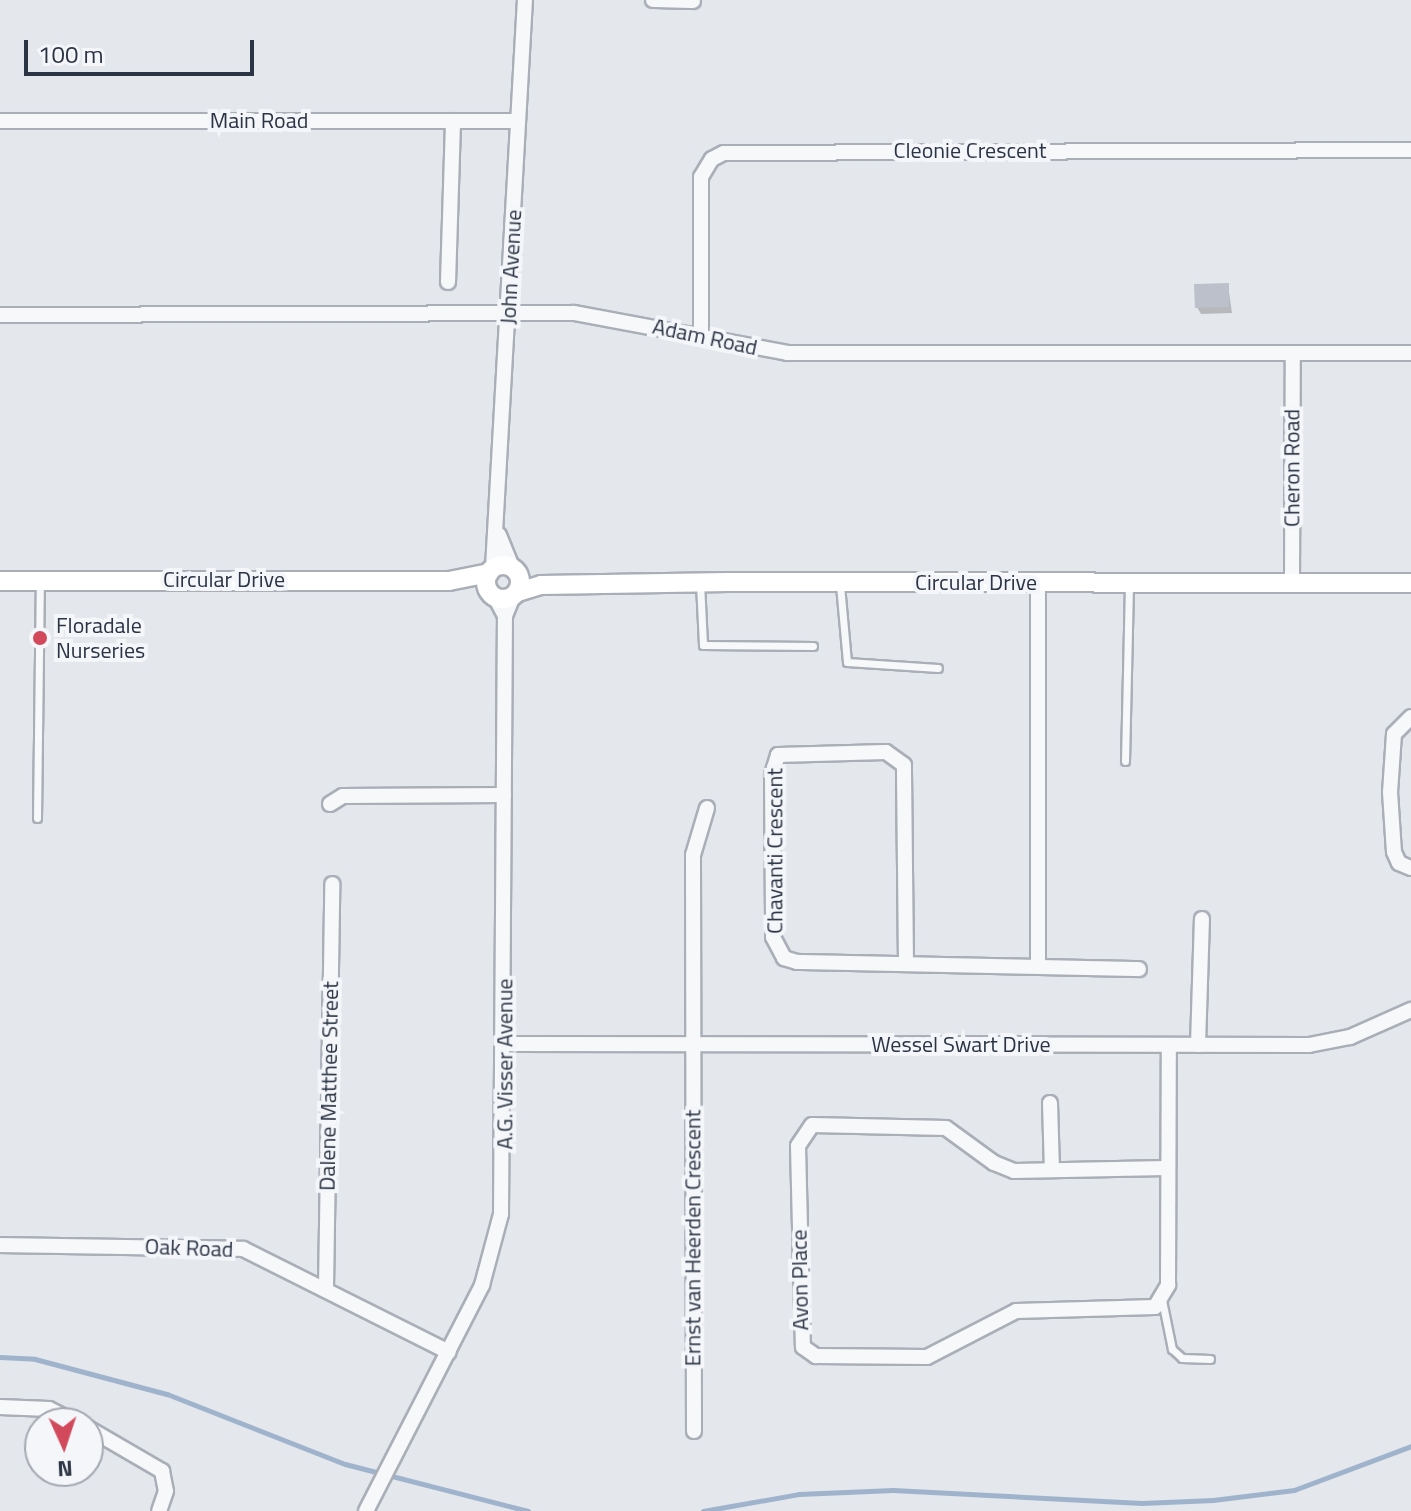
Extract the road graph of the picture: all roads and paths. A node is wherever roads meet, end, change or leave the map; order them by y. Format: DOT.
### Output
graph roads {
  1 [pos="525,0"];
  2 [pos="653,0"];
  3 [pos="693,1"];
  4 [pos="0,121"];
  5 [pos="453,121"];
  6 [pos="518,121"];
  7 [pos="1411,150"];
  8 [pos="448,282"];
  9 [pos="0,315"];
  10 [pos="509,315"];
  11 [pos="701,338"];
  12 [pos="1293,353"];
  13 [pos="1411,353"];
  14 [pos="499,534"];
  15 [pos="515,569"];
  16 [pos="0,581"];
  17 [pos="40,581"];
  18 [pos="700,583"];
  19 [pos="840,583"];
  20 [pos="1038,583"];
  21 [pos="1129,583"];
  22 [pos="1292,583"];
  23 [pos="1411,583"];
  24 [pos="541,585"];
  25 [pos="500,586"];
  26 [pos="813,646"];
  27 [pos="938,668"];
  28 [pos="1411,717"];
  29 [pos="1125,761"];
  30 [pos="504,795"];
  31 [pos="330,804"];
  32 [pos="707,808"];
  33 [pos="37,818"];
  34 [pos="1411,868"];
  35 [pos="332,884"];
  36 [pos="1202,919"];
  37 [pos="906,963"];
  38 [pos="1038,964"];
  39 [pos="1139,969"];
  40 [pos="1411,1010"];
  41 [pos="505,1044"];
  42 [pos="692,1045"];
  43 [pos="1169,1045"];
  44 [pos="1198,1045"];
  45 [pos="1050,1103"];
  46 [pos="1166,1168"];
  47 [pos="1052,1170"];
  48 [pos="0,1245"];
  49 [pos="326,1288"];
  50 [pos="1162,1300"];
  51 [pos="449,1352"];
  52 [pos="1210,1359"];
  53 [pos="0,1407"];
  54 [pos="24,1408"];
  55 [pos="694,1431"];
  56 [pos="104,1437"];
  57 [pos="159,1511"];
  58 [pos="366,1511"];
  1 -- 6 [label="street, John Avenue"];
  2 -- 3 [label="street"];
  4 -- 5 [label="street, Main Road"];
  5 -- 6 [label="street, Main Road"];
  5 -- 8 [label="street"];
  6 -- 10 [label="street, John Avenue"];
  7 -- 11 [label="street, Cleonie Crescent"];
  9 -- 10 [label="street, Adam Road"];
  10 -- 11 [label="street, Adam Road"];
  10 -- 14 [label="street, John Avenue"];
  11 -- 12 [label="street, Adam Road"];
  12 -- 13 [label="street, Adam Road"];
  12 -- 22 [label="street, Cheron Road"];
  14 -- 15 [label="street, John Avenue"];
  14 -- 25 [label="street, John Avenue"];
  15 -- 24 [label="street, Circular Drive"];
  15 -- 25 [label="street"];
  16 -- 17 [label="street, Circular Drive"];
  17 -- 25 [label="street, Circular Drive"];
  17 -- 33 [label="lane"];
  18 -- 19 [label="street, Circular Drive"];
  18 -- 24 [label="street, Circular Drive"];
  18 -- 26 [label="lane"];
  19 -- 20 [label="street, Circular Drive"];
  19 -- 27 [label="lane"];
  20 -- 21 [label="street, Circular Drive"];
  20 -- 38 [label="street"];
  21 -- 22 [label="street, Circular Drive"];
  21 -- 29 [label="lane"];
  22 -- 23 [label="street, Circular Drive"];
  24 -- 25 [label="street, Circular Drive"];
  25 -- 30 [label="street, A.G. Visser Avenue"];
  28 -- 34 [label="street"];
  30 -- 31 [label="street"];
  30 -- 41 [label="street, A.G. Visser Avenue"];
  32 -- 42 [label="street, Ernst van Heerden Crescent"];
  35 -- 49 [label="street, Dalene Matthee Street"];
  36 -- 44 [label="street"];
  37 -- 37 [label="street, Chavanti Crescent"];
  37 -- 38 [label="street, Chavanti Crescent"];
  38 -- 39 [label="street, Chavanti Crescent"];
  40 -- 44 [label="street, Wessel Swart Drive"];
  41 -- 42 [label="street, Wessel Swart Drive"];
  41 -- 51 [label="street, A.G. Visser Avenue"];
  42 -- 43 [label="street, Wessel Swart Drive"];
  42 -- 55 [label="street, Ernst van Heerden Crescent"];
  43 -- 44 [label="street, Wessel Swart Drive"];
  43 -- 46 [label="street"];
  45 -- 47 [label="street"];
  46 -- 47 [label="street, Avon Place"];
  46 -- 50 [label="street"];
  47 -- 50 [label="street, Avon Place"];
  48 -- 49 [label="street, Oak Road"];
  49 -- 51 [label="street, Oak Road"];
  50 -- 52 [label="lane"];
  51 -- 58 [label="street, A.G. Visser Avenue"];
  53 -- 54 [label="street"];
  56 -- 57 [label="street"];
}
